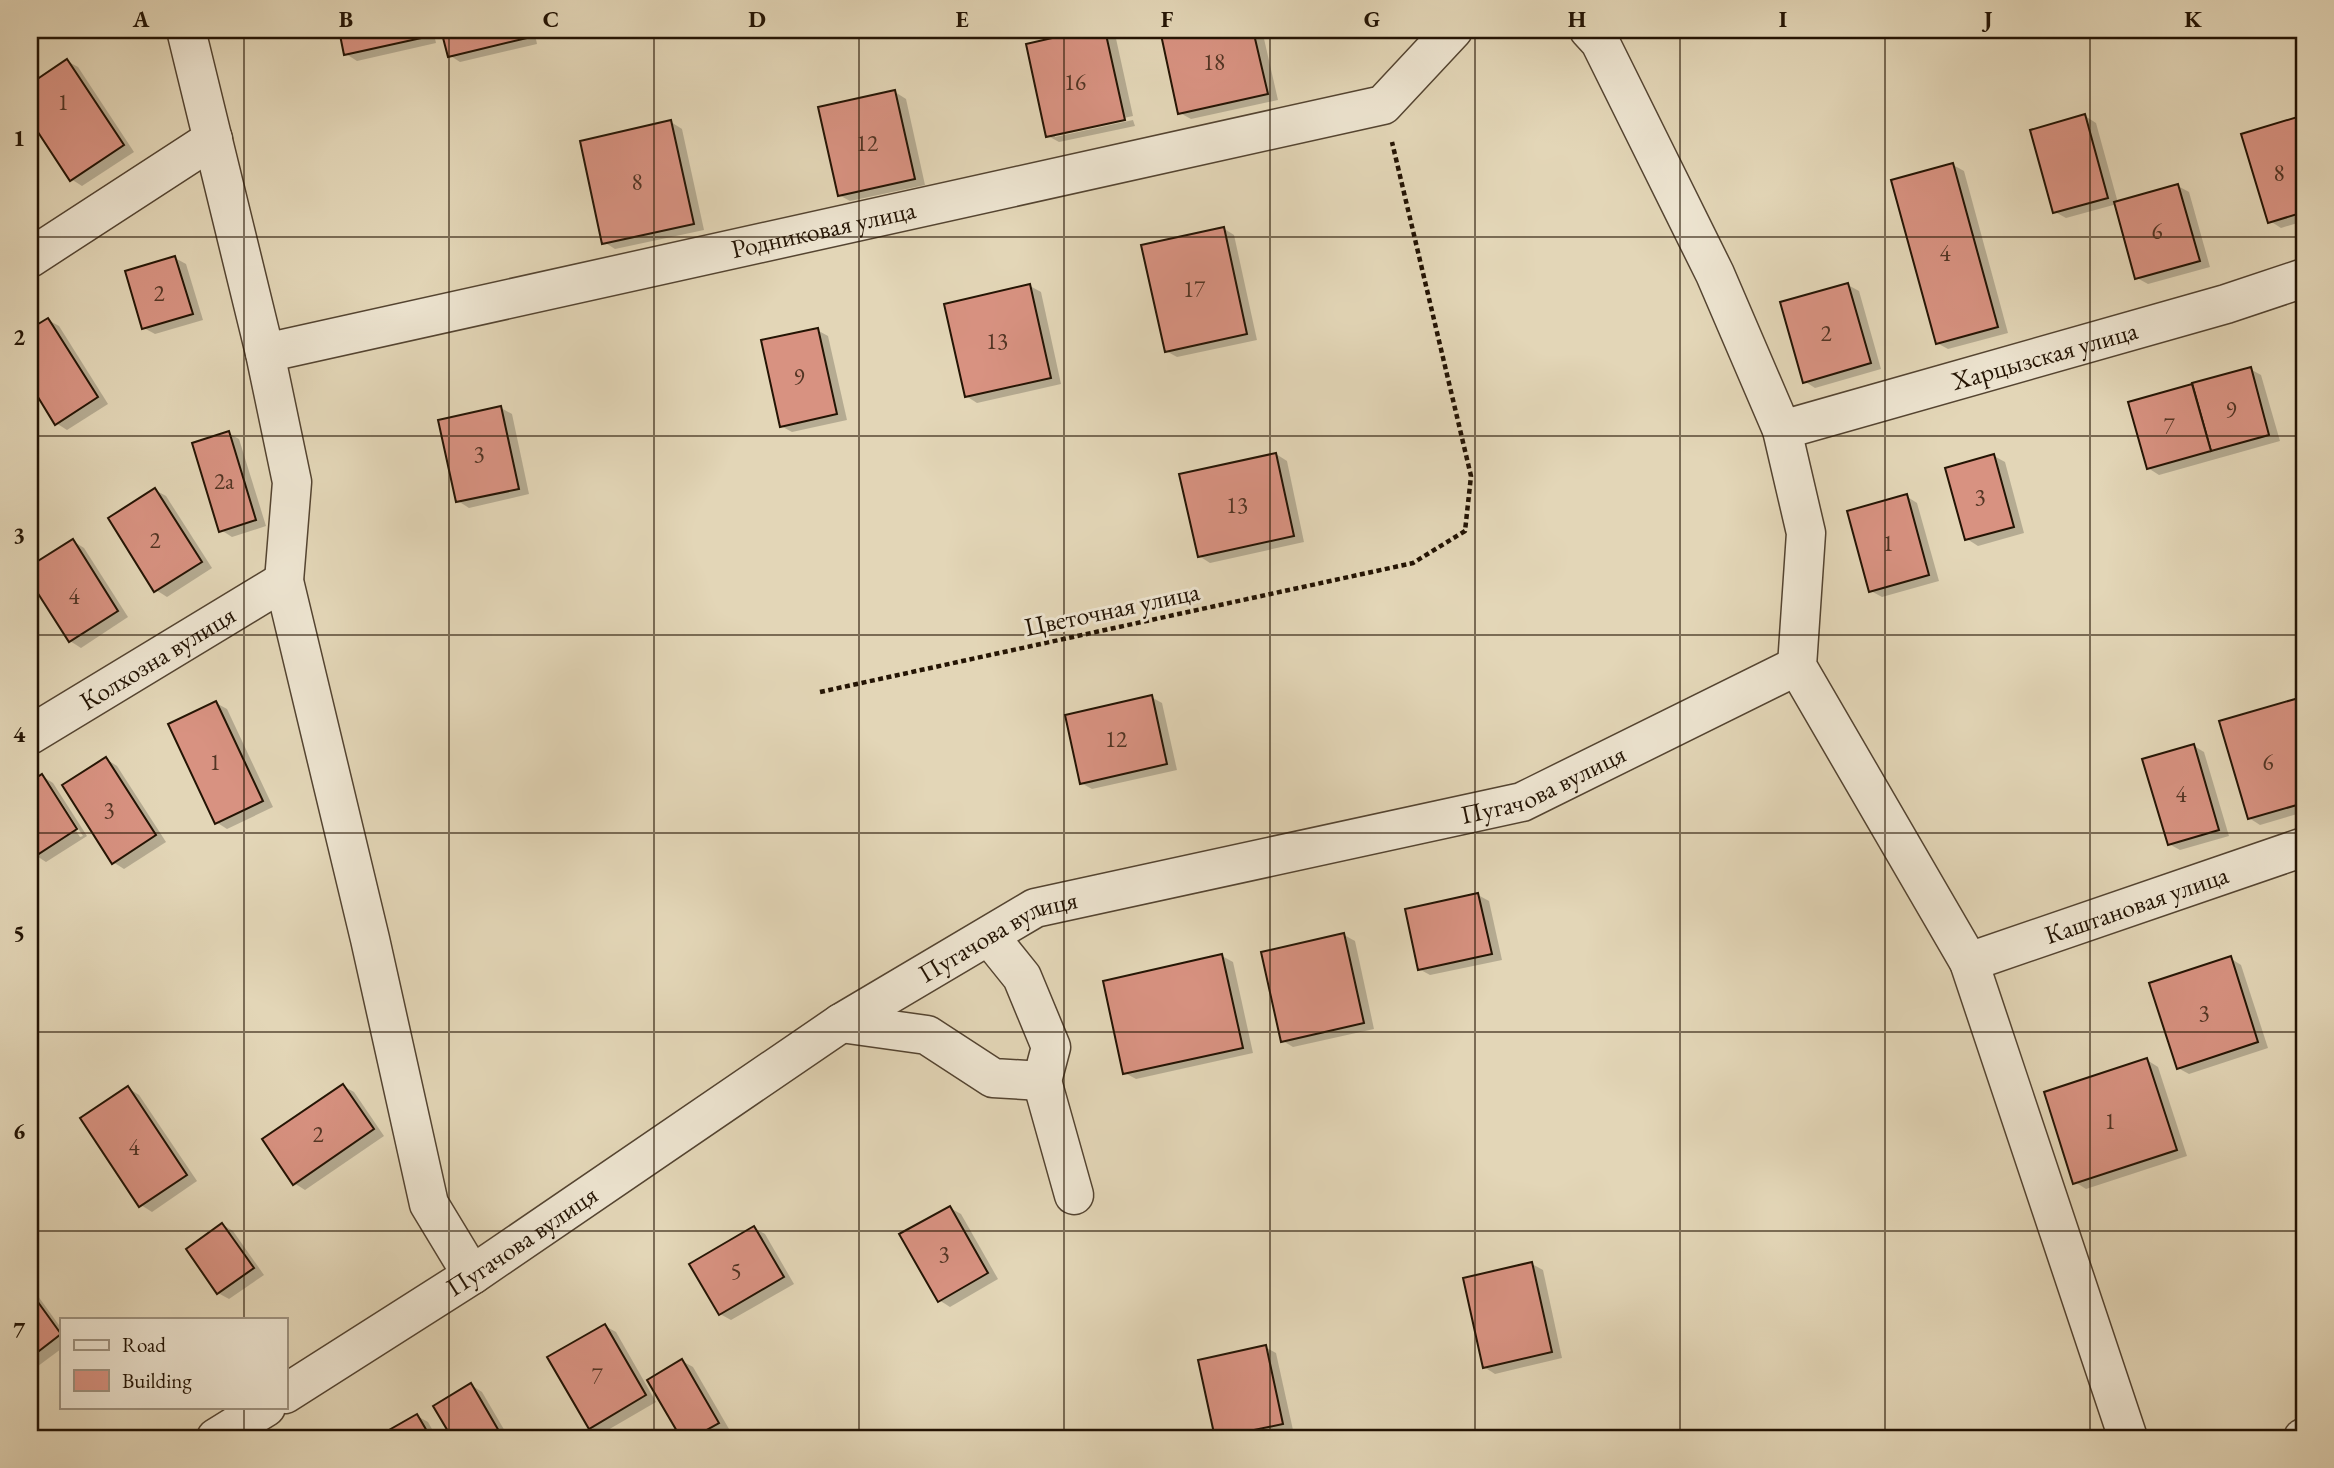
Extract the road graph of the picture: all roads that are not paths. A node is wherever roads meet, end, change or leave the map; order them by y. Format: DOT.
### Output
graph roads {
  1 [pos="186,30"];
  2 [pos="1453,30"];
  3 [pos="1590,30"];
  4 [pos="213,139"];
  5 [pos="30,258"];
  6 [pos="2304,278"];
  7 [pos="265,354"];
  8 [pos="1783,430"];
  9 [pos="284,581"];
  10 [pos="1797,666"];
  11 [pos="30,735"];
  12 [pos="2304,848"];
  13 [pos="989,936"];
  14 [pos="1969,962"];
  15 [pos="841,1023"];
  16 [pos="1042,1081"];
  17 [pos="1074,1195"];
  18 [pos="472,1275"];
  19 [pos="287,1393"];
  20 [pos="264,1408"];
  21 [pos="216,1438"];
  22 [pos="2128,1438"];
  1 -- 4 [label="street"];
  2 -- 7 [label="street, Родниковая улица"];
  3 -- 8 [label="street"];
  4 -- 5 [label="street"];
  4 -- 7 [label="street"];
  6 -- 8 [label="street, Харцызская улица"];
  7 -- 9 [label="street"];
  8 -- 10 [label="street"];
  9 -- 11 [label="street, Колхозна вулиця"];
  9 -- 18 [label="street"];
  10 -- 13 [label="street, Пугачова вулиця"];
  10 -- 14 [label="street"];
  12 -- 14 [label="street, Каштановая улица"];
  13 -- 15 [label="street, Пугачова вулиця"];
  13 -- 16 [label="street"];
  14 -- 22 [label="street"];
  15 -- 16 [label="street"];
  15 -- 18 [label="street, Пугачова вулиця"];
  16 -- 17 [label="street"];
  18 -- 19 [label="street, Пугачова вулиця"];
  20 -- 21 [label="street"];
}
